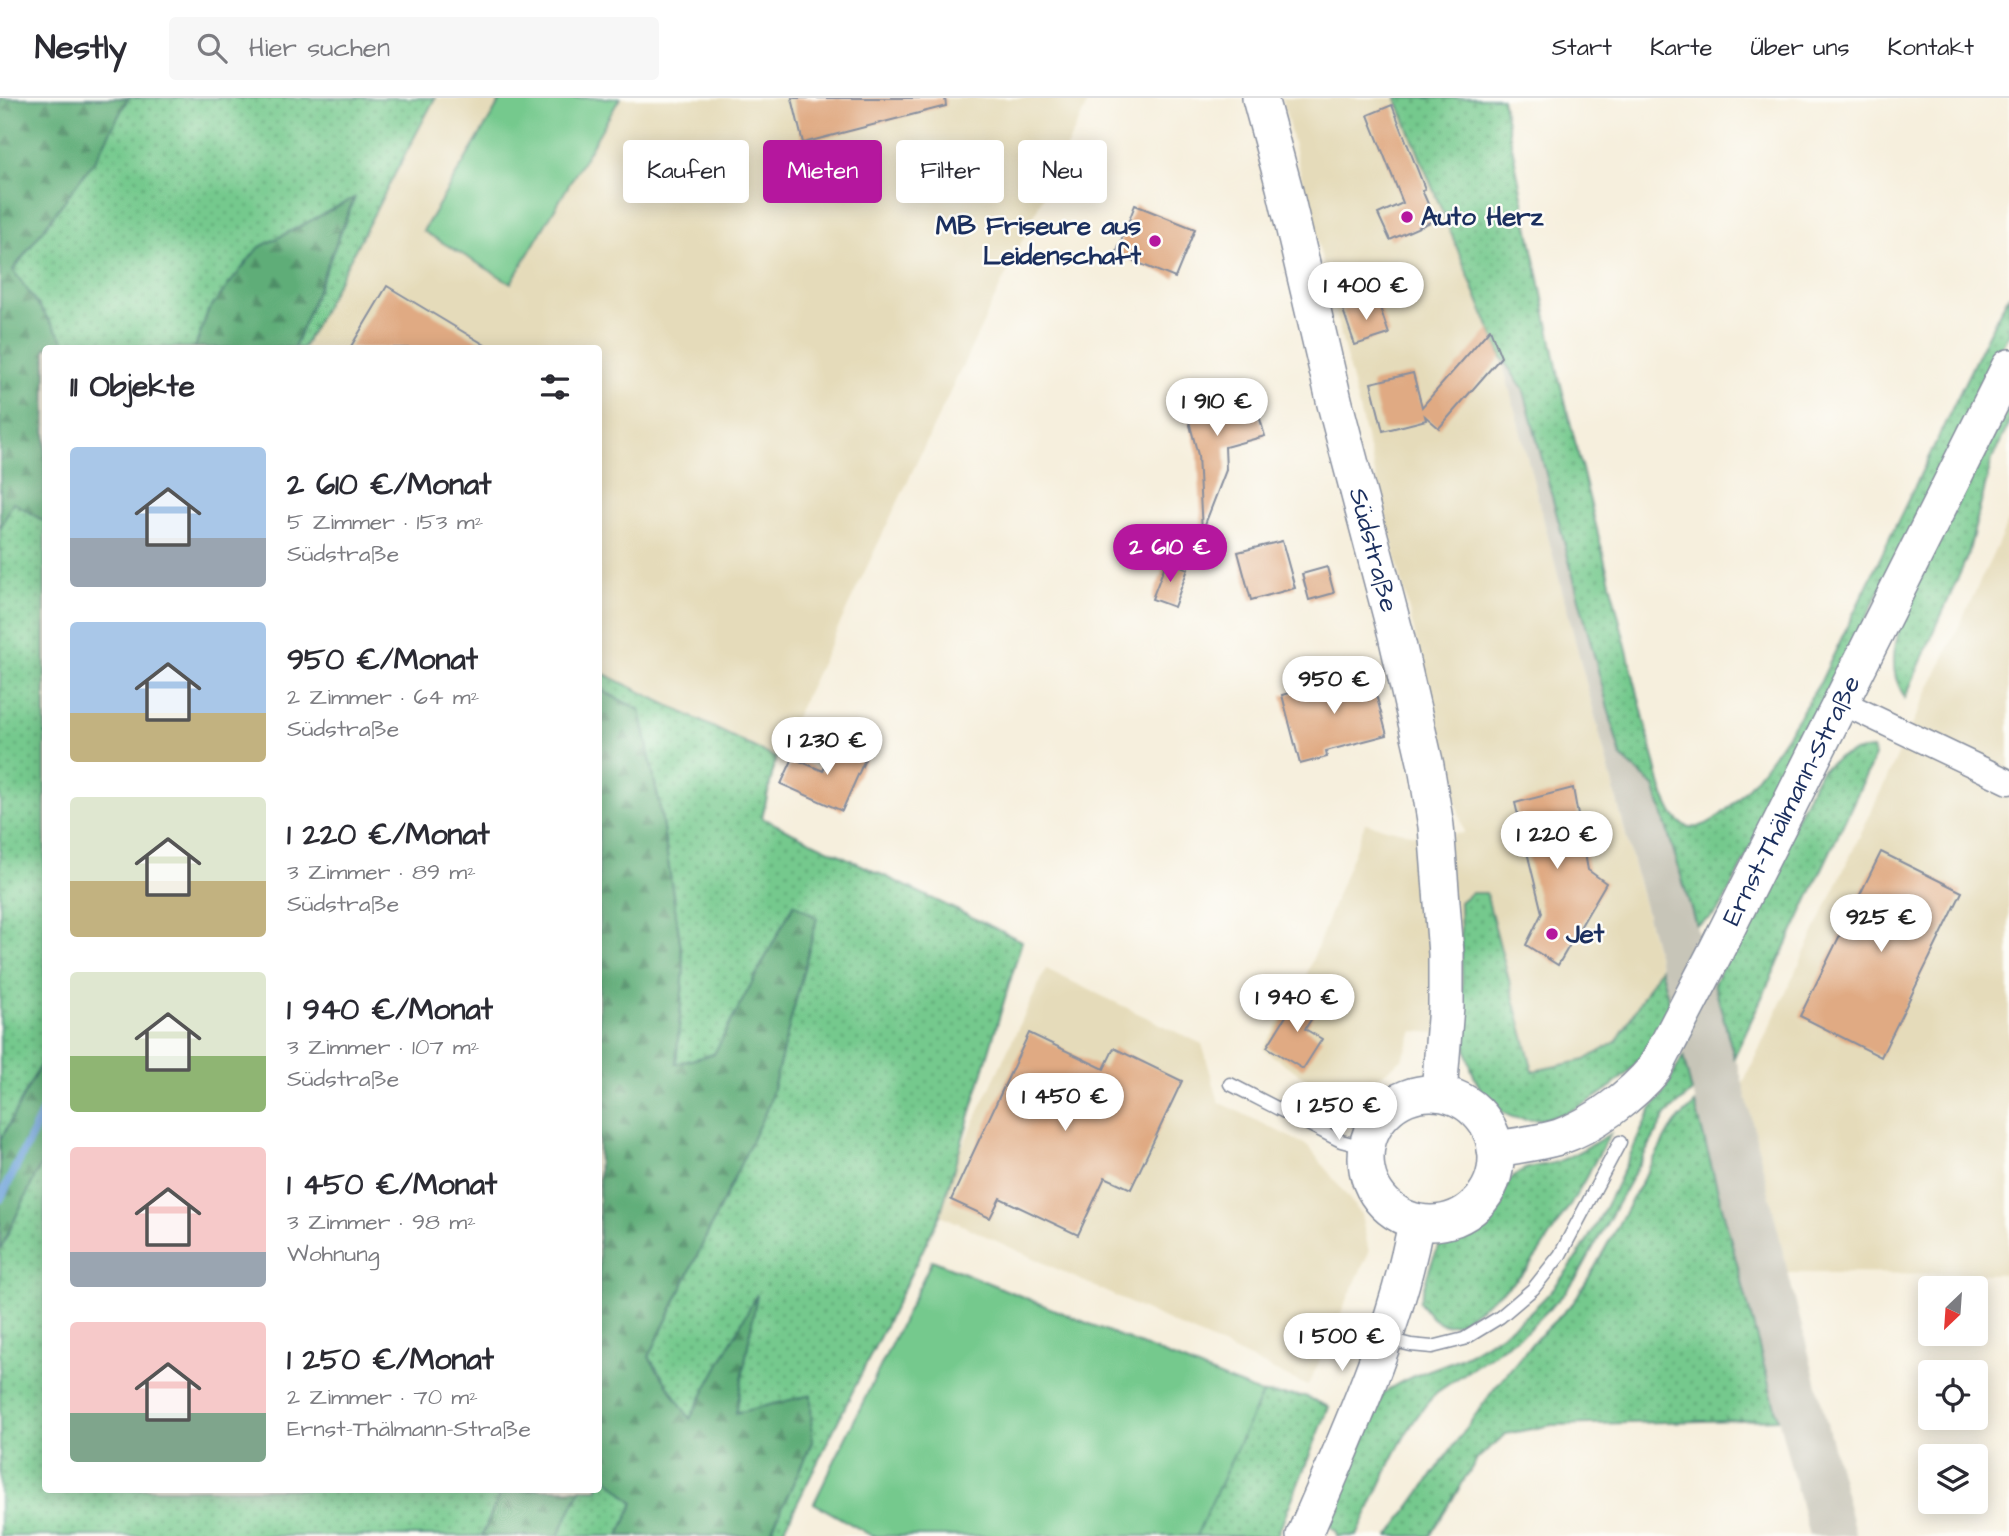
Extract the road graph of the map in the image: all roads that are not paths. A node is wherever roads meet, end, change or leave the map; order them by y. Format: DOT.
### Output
graph roads {
  1 [pos="1259,98"];
  2 [pos="2009,367"];
  3 [pos="1840,702"];
  4 [pos="2009,782"];
  5 [pos="1230,1084"];
  6 [pos="1439,1093"];
  7 [pos="1620,1142"];
  8 [pos="1367,1148"];
  9 [pos="1494,1149"];
  10 [pos="1416,1222"];
  11 [pos="1385,1339"];
  12 [pos="1304,1536"];
  1 -- 6 [label="main road, Südstraße"];
  2 -- 3 [label="main road, Ernst-Thälmann-Straße"];
  3 -- 4 [label="street"];
  3 -- 9 [label="main road, Ernst-Thälmann-Straße"];
  5 -- 8 [label="lane"];
  6 -- 8 [label="main road"];
  6 -- 9 [label="main road"];
  7 -- 11 [label="lane"];
  8 -- 10 [label="main road"];
  9 -- 10 [label="main road"];
  10 -- 11 [label="main road"];
  11 -- 12 [label="main road"];
}
